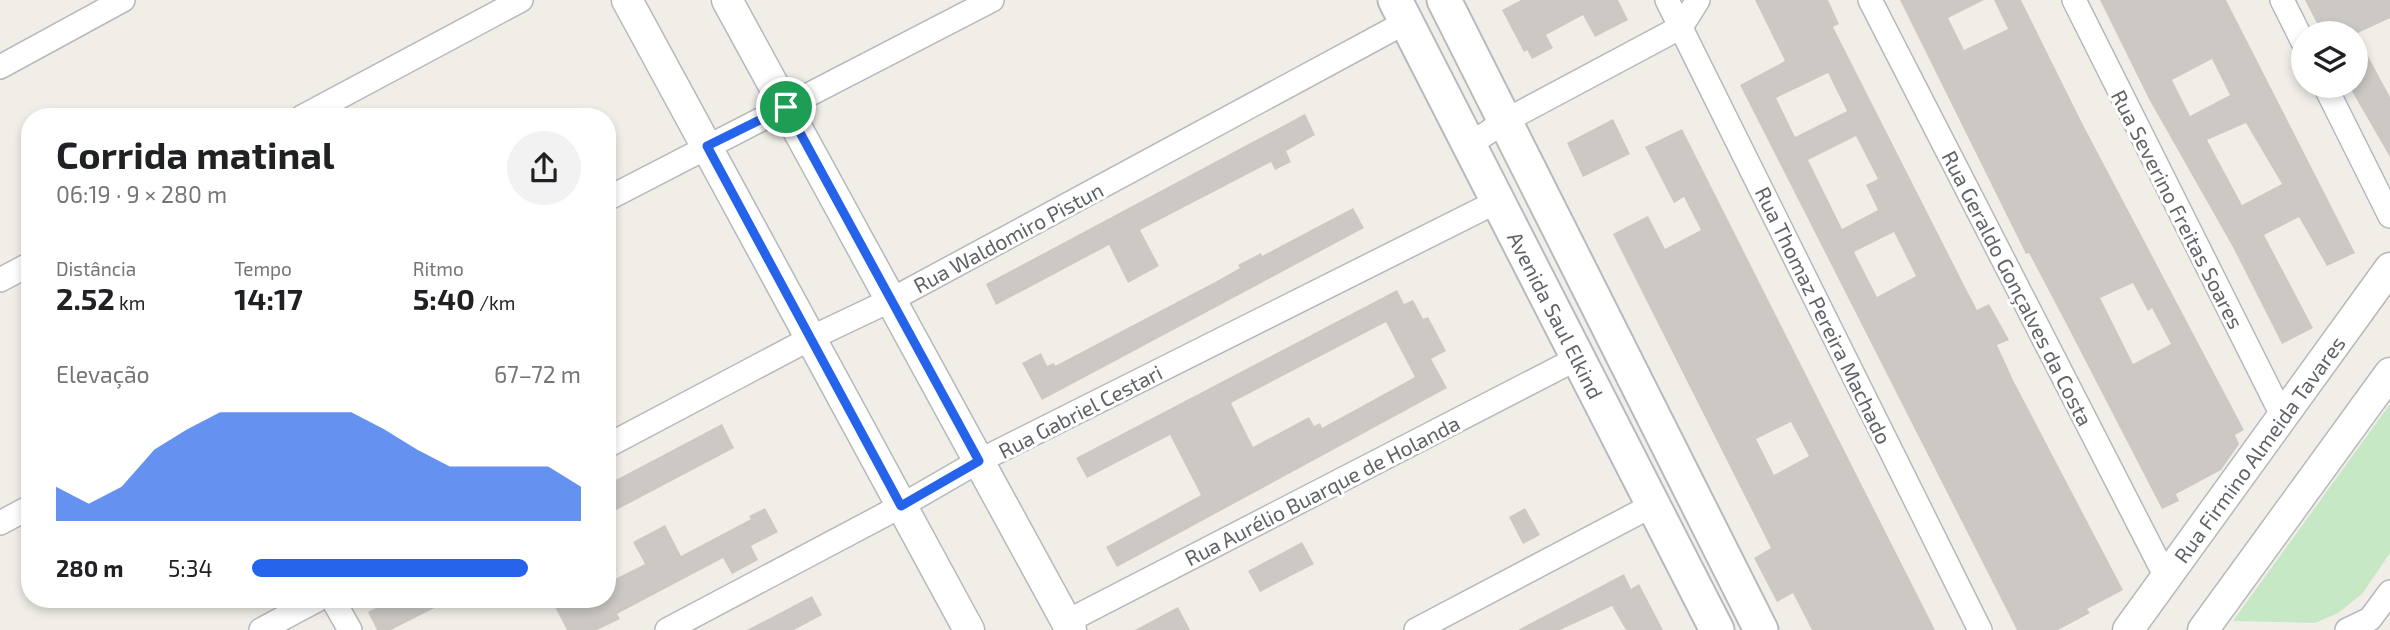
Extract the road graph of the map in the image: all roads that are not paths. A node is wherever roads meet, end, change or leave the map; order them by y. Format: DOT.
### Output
graph roads {
  1 [pos="123,0"];
  2 [pos="520,0"];
  3 [pos="627,0"];
  4 [pos="727,0"];
  5 [pos="992,0"];
  6 [pos="1444,0"];
  7 [pos="1667,0"];
  8 [pos="1698,0"];
  9 [pos="1870,0"];
  10 [pos="2074,0"];
  11 [pos="2282,0"];
  12 [pos="1401,11"];
  13 [pos="2292,21"];
  14 [pos="1681,27"];
  15 [pos="0,67"];
  16 [pos="2331,98"];
  17 [pos="786,107"];
  18 [pos="319,108"];
  19 [pos="1505,121"];
  20 [pos="1469,145"];
  21 [pos="707,146"];
  22 [pos="616,194"];
  23 [pos="1498,201"];
  24 [pos="2390,216"];
  25 [pos="2390,268"];
  26 [pos="21,269"];
  27 [pos="0,280"];
  28 [pos="891,300"];
  29 [pos="811,338"];
  30 [pos="1578,358"];
  31 [pos="2390,373"];
  32 [pos="2283,417"];
  33 [pos="616,441"];
  34 [pos="979,461"];
  35 [pos="1653,505"];
  36 [pos="901,506"];
  37 [pos="21,512"];
  38 [pos="0,523"];
  39 [pos="2166,577"];
  40 [pos="2390,592"];
  41 [pos="302,608"];
  42 [pos="338,608"];
  43 [pos="1068,626"];
  44 [pos="261,630"];
  45 [pos="350,630"];
  46 [pos="667,630"];
  47 [pos="969,630"];
  48 [pos="1416,630"];
  49 [pos="1717,630"];
  50 [pos="1761,630"];
  51 [pos="1980,630"];
  52 [pos="2128,630"];
  53 [pos="2203,630"];
  54 [pos="2347,630"];
  1 -- 15 [label="street"];
  2 -- 18 [label="street"];
  3 -- 21 [label="street"];
  4 -- 17 [label="street"];
  5 -- 17 [label="street"];
  6 -- 19 [label="main road, Avenida Saul Elkind"];
  7 -- 14 [label="street, Rua Thomaz Pereira Machado"];
  8 -- 14 [label="street"];
  9 -- 39 [label="street, Rua Geraldo Gonçalves da Costa"];
  10 -- 32 [label="street, Rua Severino Freitas Soares"];
  11 -- 13 [label="street"];
  12 -- 20 [label="main road, Avenida Saul Elkind"];
  12 -- 28 [label="street, Rua Waldomiro Pistun"];
  14 -- 19 [label="street"];
  14 -- 51 [label="street, Rua Thomaz Pereira Machado"];
  16 -- 24 [label="street"];
  17 -- 21 [label="street"];
  17 -- 28 [label="street"];
  19 -- 20 [label="street"];
  19 -- 50 [label="main road, Avenida Saul Elkind"];
  20 -- 23 [label="main road, Avenida Saul Elkind"];
  21 -- 22 [label="street"];
  21 -- 29 [label="street"];
  23 -- 30 [label="main road, Avenida Saul Elkind"];
  23 -- 34 [label="street, Rua Gabriel Cestari"];
  25 -- 32 [label="street, Rua Firmino Almeida Tavares"];
  26 -- 27 [label="street"];
  28 -- 29 [label="street, Rua Waldomiro Pistun"];
  28 -- 34 [label="street"];
  29 -- 33 [label="street, Rua Waldomiro Pistun"];
  29 -- 36 [label="street"];
  30 -- 35 [label="main road, Avenida Saul Elkind"];
  30 -- 43 [label="street, Rua Aurélio Buarque de Holanda"];
  31 -- 53 [label="street"];
  32 -- 39 [label="street, Rua Firmino Almeida Tavares"];
  34 -- 36 [label="street, Rua Gabriel Cestari"];
  34 -- 43 [label="street"];
  35 -- 48 [label="street"];
  35 -- 49 [label="main road, Avenida Saul Elkind"];
  36 -- 46 [label="street, Rua Gabriel Cestari"];
  36 -- 47 [label="street"];
  37 -- 38 [label="street"];
  39 -- 52 [label="street, Rua Firmino Almeida Tavares"];
  40 -- 54 [label="street"];
  41 -- 44 [label="street"];
  42 -- 45 [label="street"];
}
